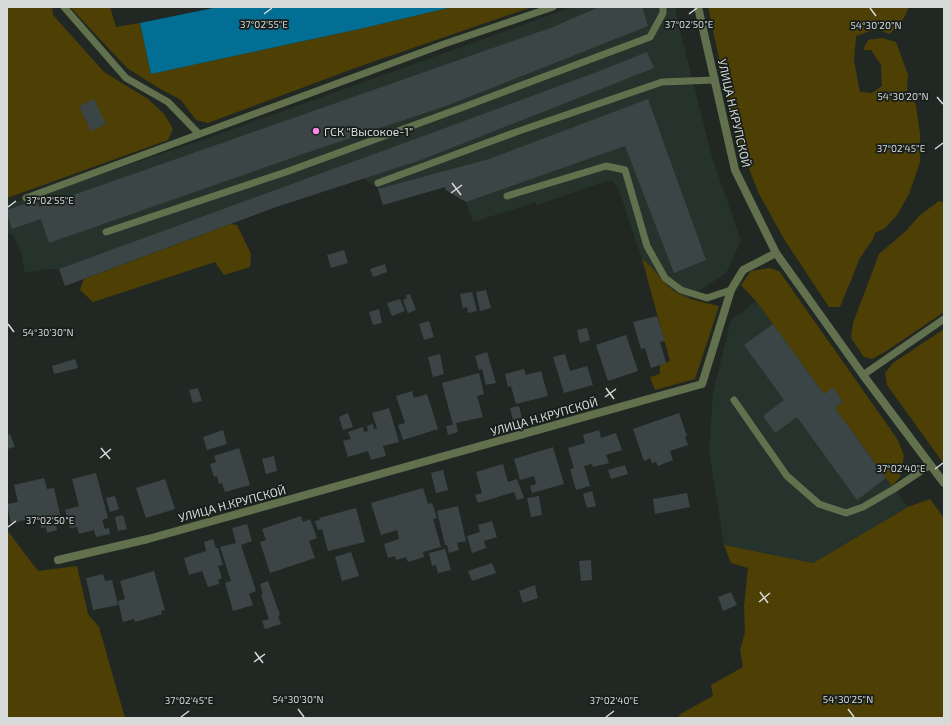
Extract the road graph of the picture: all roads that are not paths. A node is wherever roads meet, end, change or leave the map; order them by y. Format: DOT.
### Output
graph roads {
  1 [pos="64,7"];
  2 [pos="553,7"];
  3 [pos="662,7"];
  4 [pos="698,7"];
  5 [pos="715,80"];
  6 [pos="199,134"];
  7 [pos="378,183"];
  8 [pos="507,196"];
  9 [pos="26,198"];
  10 [pos="106,232"];
  11 [pos="776,253"];
  12 [pos="731,290"];
  13 [pos="944,319"];
  14 [pos="863,374"];
  15 [pos="734,400"];
  16 [pos="930,465"];
  17 [pos="944,483"];
  18 [pos="58,560"];
  1 -- 6 [label="lane"];
  2 -- 6 [label="lane"];
  3 -- 10 [label="lane"];
  4 -- 5 [label="street, УЛИЦА Н.КРУПСКОЙ"];
  5 -- 7 [label="lane"];
  5 -- 11 [label="street, УЛИЦА Н.КРУПСКОЙ"];
  6 -- 9 [label="lane"];
  8 -- 12 [label="lane"];
  11 -- 12 [label="street, УЛИЦА Н.КРУПСКОЙ"];
  11 -- 14 [label="street"];
  12 -- 18 [label="street, УЛИЦА Н.КРУПСКОЙ"];
  13 -- 14 [label="lane"];
  14 -- 16 [label="street"];
  15 -- 16 [label="lane"];
  16 -- 17 [label="street"];
}
